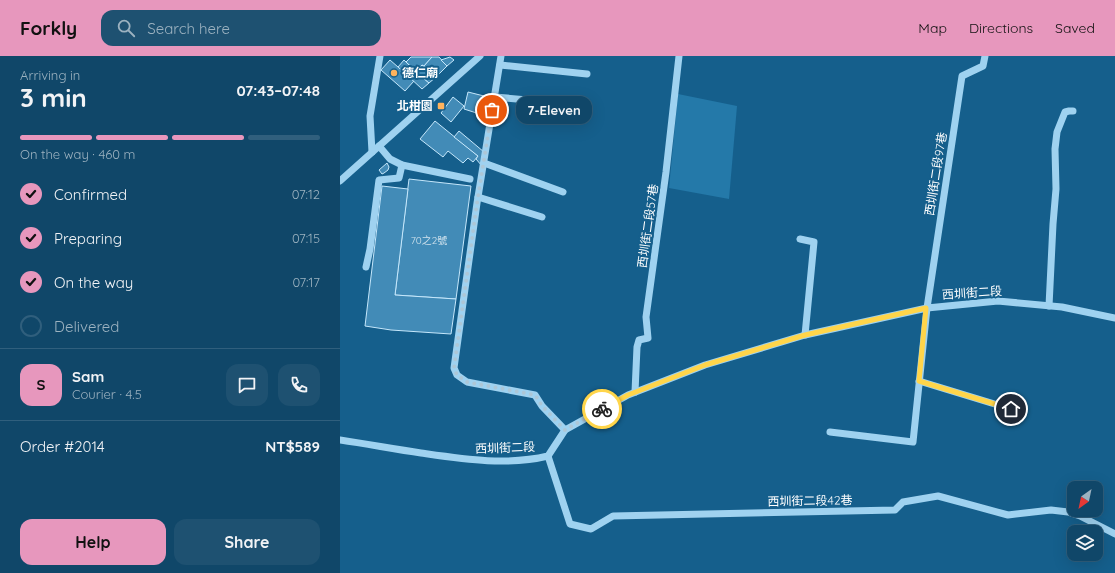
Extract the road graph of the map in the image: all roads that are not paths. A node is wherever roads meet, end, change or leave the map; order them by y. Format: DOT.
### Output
graph roads {
  1 [pos="380,56"];
  2 [pos="480,56"];
  3 [pos="501,56"];
  4 [pos="679,56"];
  5 [pos="985,56"];
  6 [pos="500,65"];
  7 [pos="586,74"];
  8 [pos="495,97"];
  9 [pos="560,103"];
  10 [pos="1073,111"];
  11 [pos="379,146"];
  12 [pos="372,152"];
  13 [pos="484,163"];
  14 [pos="402,165"];
  15 [pos="470,179"];
  16 [pos="340,181"];
  17 [pos="562,192"];
  18 [pos="478,197"];
  19 [pos="542,217"];
  20 [pos="800,239"];
  21 [pos="366,267"];
  22 [pos="1049,306"];
  23 [pos="926,308"];
  24 [pos="1115,318"];
  25 [pos="805,335"];
  26 [pos="919,381"];
  27 [pos="635,392"];
  28 [pos="1011,409"];
  29 [pos="565,430"];
  30 [pos="830,432"];
  31 [pos="340,440"];
  32 [pos="548,456"];
  33 [pos="1115,534"];
  1 -- 12 [label="street"];
  2 -- 11 [label="street"];
  3 -- 6 [label="street"];
  4 -- 27 [label="street, 西圳街二段57巷"];
  5 -- 23 [label="street, 西圳街二段97巷"];
  6 -- 7 [label="street"];
  6 -- 8 [label="street"];
  8 -- 9 [label="street"];
  8 -- 13 [label="street"];
  10 -- 22 [label="street"];
  11 -- 12 [label="street"];
  11 -- 14 [label="street"];
  12 -- 16 [label="street"];
  13 -- 17 [label="street"];
  13 -- 18 [label="street"];
  14 -- 15 [label="street"];
  14 -- 21 [label="street"];
  18 -- 19 [label="street"];
  18 -- 29 [label="street"];
  20 -- 25 [label="street"];
  22 -- 23 [label="street, 西圳街二段"];
  22 -- 24 [label="street, 西圳街二段"];
  23 -- 25 [label="street, 西圳街二段"];
  23 -- 26 [label="street"];
  25 -- 27 [label="street, 西圳街二段"];
  26 -- 28 [label="street"];
  26 -- 30 [label="street"];
  27 -- 29 [label="street, 西圳街二段"];
  29 -- 32 [label="street, 西圳街二段"];
  31 -- 32 [label="street, 西圳街二段"];
  32 -- 33 [label="street, 西圳街二段42巷"];
}
